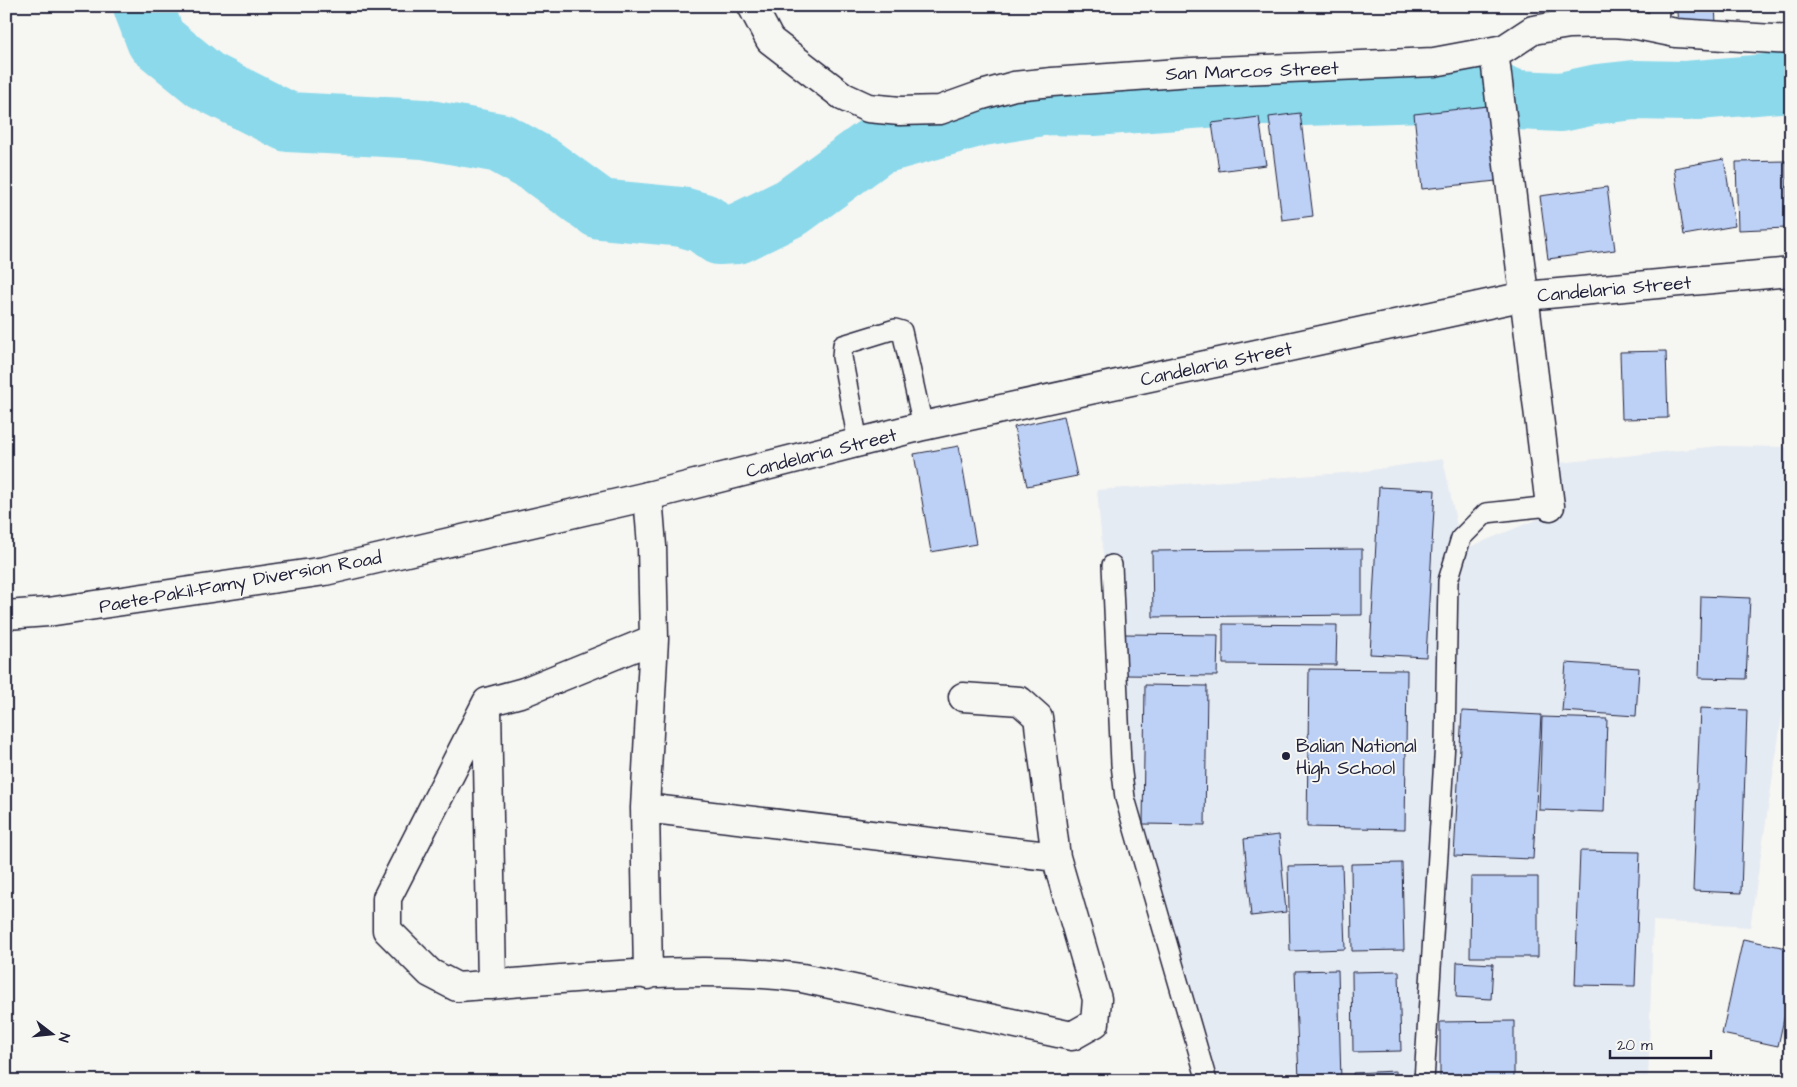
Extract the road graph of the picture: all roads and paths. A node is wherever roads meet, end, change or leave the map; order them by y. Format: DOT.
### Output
graph roads {
  1 [pos="752,6"];
  2 [pos="1659,18"];
  3 [pos="1791,40"];
  4 [pos="1494,51"];
  5 [pos="1791,272"];
  6 [pos="1525,296"];
  7 [pos="923,426"];
  8 [pos="858,442"];
  9 [pos="648,496"];
  10 [pos="1550,506"];
  11 [pos="1112,565"];
  12 [pos="6,615"];
  13 [pos="654,639"];
  14 [pos="963,697"];
  15 [pos="487,702"];
  16 [pos="645,808"];
  17 [pos="1056,857"];
  18 [pos="648,975"];
  19 [pos="492,984"];
  20 [pos="1207,1081"];
  21 [pos="1424,1081"];
  1 -- 4 [label="street, San Marcos Street"];
  2 -- 3 [label="street, San Marcos Street"];
  2 -- 4 [label="street, San Marcos Street"];
  4 -- 6 [label="street"];
  5 -- 6 [label="street, Candelaria Street"];
  6 -- 7 [label="street, Candelaria Street"];
  6 -- 10 [label="street"];
  7 -- 8 [label="street, Candelaria Street"];
  7 -- 8 [label="lane"];
  8 -- 9 [label="street, Candelaria Street"];
  9 -- 12 [label="street, Paete-Pakil-Famy Diversion Road"];
  9 -- 13 [label="street"];
  10 -- 21 [label="lane"];
  11 -- 20 [label="lane"];
  13 -- 15 [label="street"];
  13 -- 16 [label="street"];
  14 -- 17 [label="street"];
  15 -- 19 [label="street"];
  15 -- 19 [label="street"];
  16 -- 17 [label="street"];
  16 -- 18 [label="street"];
  17 -- 18 [label="street"];
  18 -- 19 [label="street"];
}
